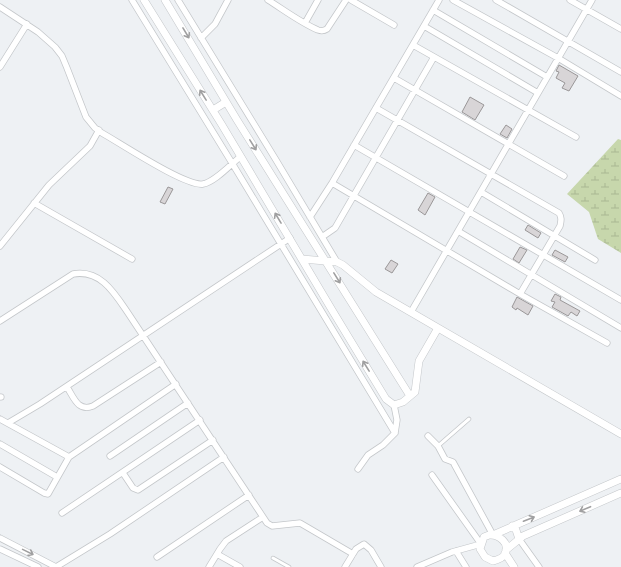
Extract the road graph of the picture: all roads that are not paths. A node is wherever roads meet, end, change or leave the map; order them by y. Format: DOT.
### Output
graph roads {
  1 [pos="132,0"];
  2 [pos="144,0"];
  3 [pos="165,0"];
  4 [pos="178,0"];
  5 [pos="228,0"];
  6 [pos="268,0"];
  7 [pos="318,0"];
  8 [pos="346,0"];
  9 [pos="351,0"];
  10 [pos="439,0"];
  11 [pos="453,0"];
  12 [pos="496,0"];
  13 [pos="570,0"];
  14 [pos="592,0"];
  15 [pos="0,7"];
  16 [pos="586,9"];
  17 [pos="433,10"];
  18 [pos="305,22"];
  19 [pos="27,24"];
  20 [pos="394,25"];
  21 [pos="424,26"];
  22 [pos="621,29"];
  23 [pos="201,38"];
  24 [pos="568,41"];
  25 [pos="413,45"];
  26 [pos="434,58"];
  27 [pos="558,58"];
  28 [pos="0,67"];
  29 [pos="621,72"];
  30 [pos="548,76"];
  31 [pos="394,78"];
  32 [pos="415,91"];
  33 [pos="538,92"];
  34 [pos="621,96"];
  35 [pos="226,102"];
  36 [pos="376,108"];
  37 [pos="212,110"];
  38 [pos="528,110"];
  39 [pos="398,121"];
  40 [pos="99,130"];
  41 [pos="576,137"];
  42 [pos="509,144"];
  43 [pos="354,145"];
  44 [pos="240,157"];
  45 [pos="376,158"];
  46 [pos="232,163"];
  47 [pos="491,174"];
  48 [pos="564,176"];
  49 [pos="332,183"];
  50 [pos="481,192"];
  51 [pos="354,196"];
  52 [pos="34,203"];
  53 [pos="469,212"];
  54 [pos="310,217"];
  55 [pos="458,231"];
  56 [pos="555,236"];
  57 [pos="290,238"];
  58 [pos="322,238"];
  59 [pos="281,244"];
  60 [pos="0,246"];
  61 [pos="446,250"];
  62 [pos="543,255"];
  63 [pos="132,259"];
  64 [pos="302,259"];
  65 [pos="595,260"];
  66 [pos="326,262"];
  67 [pos="337,262"];
  68 [pos="532,274"];
  69 [pos="520,294"];
  70 [pos="621,300"];
  71 [pos="411,312"];
  72 [pos="0,321"];
  73 [pos="438,328"];
  74 [pos="621,328"];
  75 [pos="143,336"];
  76 [pos="607,343"];
  77 [pos="161,362"];
  78 [pos="176,384"];
  79 [pos="67,387"];
  80 [pos="410,396"];
  81 [pos="188,403"];
  82 [pos="394,405"];
  83 [pos="0,419"];
  84 [pos="470,419"];
  85 [pos="200,420"];
  86 [pos="8,423"];
  87 [pos="395,433"];
  88 [pos="621,434"];
  89 [pos="428,436"];
  90 [pos="213,440"];
  91 [pos="0,444"];
  92 [pos="438,446"];
  93 [pos="110,456"];
  94 [pos="69,457"];
  95 [pos="224,457"];
  96 [pos="0,467"];
  97 [pos="358,469"];
  98 [pos="123,473"];
  99 [pos="432,476"];
  100 [pos="57,477"];
  101 [pos="621,479"];
  102 [pos="621,493"];
  103 [pos="249,495"];
  104 [pos="62,513"];
  105 [pos="263,518"];
  106 [pos="512,526"];
  107 [pos="494,534"];
  108 [pos="0,538"];
  109 [pos="519,539"];
  110 [pos="481,544"];
  111 [pos="0,548"];
  112 [pos="456,551"];
  113 [pos="506,552"];
  114 [pos="217,554"];
  115 [pos="353,554"];
  116 [pos="157,557"];
  117 [pos="485,557"];
  118 [pos="273,558"];
  119 [pos="38,567"];
  120 [pos="56,567"];
  121 [pos="210,567"];
  122 [pos="240,567"];
  123 [pos="290,567"];
  124 [pos="345,567"];
  125 [pos="381,567"];
  126 [pos="417,567"];
  127 [pos="466,567"];
  128 [pos="491,567"];
  129 [pos="514,567"];
  130 [pos="539,567"];
  1 -- 46 [label="street"];
  37 -- 2 [label="street, one-way"];
  3 -- 35 [label="street, one-way"];
  4 -- 23 [label="street"];
  5 -- 23 [label="street"];
  6 -- 18 [label="street"];
  7 -- 18 [label="street"];
  8 -- 18 [label="street"];
  9 -- 20 [label="street"];
  10 -- 17 [label="street"];
  11 -- 27 [label="street"];
  12 -- 24 [label="street"];
  13 -- 16 [label="street"];
  14 -- 16 [label="street"];
  15 -- 19 [label="street"];
  16 -- 22 [label="street"];
  16 -- 24 [label="street"];
  17 -- 21 [label="street"];
  17 -- 30 [label="street"];
  19 -- 28 [label="street"];
  19 -- 40 [label="street"];
  21 -- 25 [label="street"];
  21 -- 33 [label="street"];
  23 -- 54 [label="street"];
  24 -- 27 [label="street"];
  24 -- 29 [label="street"];
  25 -- 26 [label="street"];
  25 -- 31 [label="street"];
  26 -- 32 [label="street"];
  26 -- 38 [label="street"];
  27 -- 30 [label="street"];
  27 -- 34 [label="street"];
  30 -- 33 [label="street"];
  31 -- 32 [label="street"];
  31 -- 36 [label="street"];
  32 -- 39 [label="street"];
  32 -- 42 [label="street"];
  33 -- 38 [label="street"];
  35 -- 37 [label="street"];
  35 -- 66 [label="street, one-way"];
  36 -- 39 [label="street"];
  36 -- 43 [label="street"];
  37 -- 44 [label="street"];
  38 -- 41 [label="street"];
  38 -- 42 [label="street"];
  39 -- 45 [label="street"];
  39 -- 47 [label="street"];
  40 -- 46 [label="street"];
  40 -- 52 [label="street"];
  42 -- 47 [label="street"];
  42 -- 48 [label="street"];
  43 -- 45 [label="street"];
  43 -- 49 [label="street"];
  44 -- 46 [label="street"];
  57 -- 44 [label="street, one-way"];
  45 -- 51 [label="street"];
  45 -- 53 [label="street"];
  46 -- 59 [label="street"];
  47 -- 50 [label="street"];
  47 -- 56 [label="street"];
  49 -- 51 [label="street"];
  49 -- 54 [label="street"];
  50 -- 53 [label="street"];
  50 -- 56 [label="street"];
  51 -- 58 [label="street"];
  51 -- 61 [label="street"];
  52 -- 60 [label="street"];
  52 -- 63 [label="street"];
  53 -- 55 [label="street"];
  53 -- 62 [label="street"];
  54 -- 58 [label="street"];
  55 -- 61 [label="street"];
  55 -- 68 [label="street"];
  56 -- 62 [label="street"];
  56 -- 65 [label="street"];
  57 -- 59 [label="street"];
  57 -- 64 [label="street"];
  58 -- 67 [label="street"];
  59 -- 75 [label="street"];
  59 -- 87 [label="street"];
  61 -- 69 [label="street"];
  61 -- 71 [label="street"];
  62 -- 68 [label="street"];
  62 -- 70 [label="street"];
  64 -- 66 [label="street"];
  82 -- 64 [label="street, one-way"];
  66 -- 67 [label="street"];
  66 -- 80 [label="street, one-way"];
  67 -- 71 [label="street"];
  68 -- 69 [label="street"];
  68 -- 74 [label="street"];
  69 -- 76 [label="street"];
  71 -- 73 [label="street"];
  72 -- 75 [label="street"];
  73 -- 80 [label="street"];
  73 -- 88 [label="street"];
  75 -- 77 [label="street"];
  75 -- 79 [label="street"];
  77 -- 78 [label="street"];
  77 -- 79 [label="street"];
  78 -- 81 [label="street"];
  78 -- 94 [label="street"];
  79 -- 86 [label="street"];
  80 -- 82 [label="street"];
  81 -- 85 [label="street"];
  81 -- 93 [label="street"];
  82 -- 87 [label="street"];
  83 -- 86 [label="street"];
  84 -- 92 [label="lane"];
  85 -- 90 [label="street"];
  85 -- 98 [label="street"];
  86 -- 94 [label="street"];
  87 -- 97 [label="street"];
  89 -- 92 [label="street"];
  90 -- 95 [label="street"];
  90 -- 98 [label="street"];
  91 -- 100 [label="street"];
  92 -- 107 [label="street"];
  94 -- 100 [label="street"];
  95 -- 103 [label="street"];
  95 -- 120 [label="street"];
  96 -- 100 [label="street"];
  98 -- 104 [label="street"];
  99 -- 110 [label="street"];
  106 -- 101 [label="street, one-way"];
  102 -- 109 [label="street, one-way"];
  103 -- 105 [label="street"];
  103 -- 116 [label="street"];
  105 -- 114 [label="street"];
  105 -- 115 [label="street"];
  106 -- 107 [label="street"];
  106 -- 109 [label="street"];
  107 -- 110 [label="street"];
  107 -- 113 [label="street"];
  108 -- 120 [label="street, one-way"];
  109 -- 113 [label="street"];
  109 -- 130 [label="street"];
  110 -- 112 [label="street"];
  110 -- 117 [label="street"];
  111 -- 119 [label="street"];
  112 -- 126 [label="street"];
  112 -- 127 [label="street"];
  113 -- 117 [label="street"];
  113 -- 129 [label="street"];
  114 -- 121 [label="street"];
  114 -- 122 [label="street"];
  115 -- 124 [label="street"];
  115 -- 125 [label="street"];
  117 -- 128 [label="street"];
  118 -- 123 [label="lane"];
}
